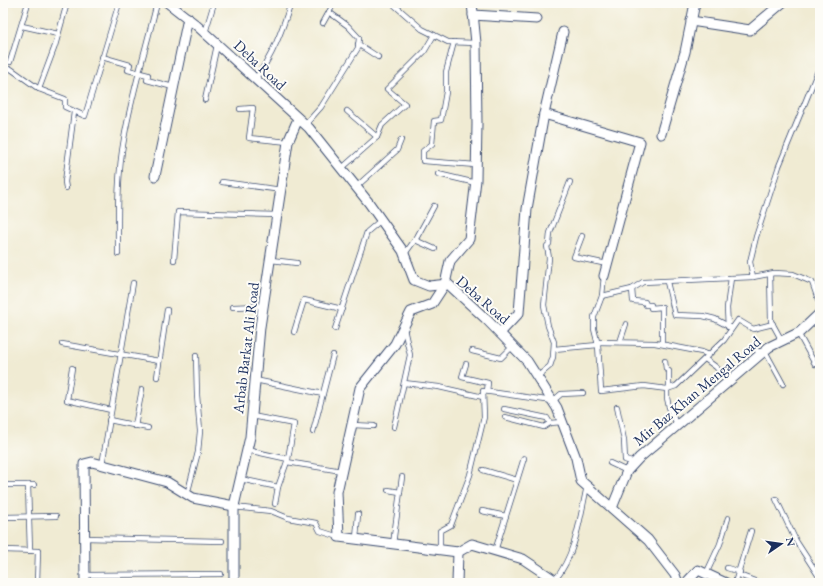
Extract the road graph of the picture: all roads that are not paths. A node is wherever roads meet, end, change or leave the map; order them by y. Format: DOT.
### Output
graph roads {
  1 [pos="28,3"];
  2 [pos="67,3"];
  3 [pos="119,3"];
  4 [pos="157,3"];
  5 [pos="214,3"];
  6 [pos="291,3"];
  7 [pos="334,3"];
  8 [pos="392,3"];
  9 [pos="472,3"];
  10 [pos="695,3"];
  11 [pos="782,3"];
  12 [pos="172,4"];
  13 [pos="329,12"];
  14 [pos="473,15"];
  15 [pos="188,18"];
  16 [pos="537,19"];
  17 [pos="691,21"];
  18 [pos="324,23"];
  19 [pos="22,26"];
  20 [pos="563,32"];
  21 [pos="205,33"];
  22 [pos="58,34"];
  23 [pos="434,35"];
  24 [pos="454,42"];
  25 [pos="476,43"];
  26 [pos="218,44"];
  27 [pos="358,44"];
  28 [pos="102,57"];
  29 [pos="378,57"];
  30 [pos="10,62"];
  31 [pos="820,66"];
  32 [pos="3,69"];
  33 [pos="140,73"];
  34 [pos="255,79"];
  35 [pos="173,87"];
  36 [pos="39,89"];
  37 [pos="206,100"];
  38 [pos="240,109"];
  39 [pos="347,111"];
  40 [pos="74,112"];
  41 [pos="544,114"];
  42 [pos="301,122"];
  43 [pos="661,134"];
  44 [pos="377,137"];
  45 [pos="401,140"];
  46 [pos="288,142"];
  47 [pos="476,165"];
  48 [pos="341,169"];
  49 [pos="438,174"];
  50 [pos="155,176"];
  51 [pos="222,182"];
  52 [pos="570,182"];
  53 [pos="476,183"];
  54 [pos="356,187"];
  55 [pos="66,188"];
  56 [pos="282,190"];
  57 [pos="434,206"];
  58 [pos="278,215"];
  59 [pos="381,220"];
  60 [pos="582,236"];
  61 [pos="415,240"];
  62 [pos="435,249"];
  63 [pos="118,254"];
  64 [pos="404,255"];
  65 [pos="174,260"];
  66 [pos="271,260"];
  67 [pos="297,263"];
  68 [pos="608,264"];
  69 [pos="770,274"];
  70 [pos="604,276"];
  71 [pos="753,277"];
  72 [pos="731,278"];
  73 [pos="667,282"];
  74 [pos="133,283"];
  75 [pos="445,284"];
  76 [pos="632,289"];
  77 [pos="602,296"];
  78 [pos="820,305"];
  79 [pos="263,306"];
  80 [pos="233,308"];
  81 [pos="342,309"];
  82 [pos="167,310"];
  83 [pos="820,313"];
  84 [pos="626,324"];
  85 [pos="772,324"];
  86 [pos="404,327"];
  87 [pos="730,328"];
  88 [pos="335,329"];
  89 [pos="294,332"];
  90 [pos="500,333"];
  91 [pos="798,333"];
  92 [pos="782,341"];
  93 [pos="620,342"];
  94 [pos="598,343"];
  95 [pos="62,344"];
  96 [pos="662,344"];
  97 [pos="513,346"];
  98 [pos="554,349"];
  99 [pos="472,351"];
  100 [pos="760,351"];
  101 [pos="120,354"];
  102 [pos="333,355"];
  103 [pos="196,356"];
  104 [pos="707,357"];
  105 [pos="159,361"];
  106 [pos="665,361"];
  107 [pos="466,364"];
  108 [pos="816,364"];
  109 [pos="72,368"];
  110 [pos="157,377"];
  111 [pos="537,377"];
  112 [pos="255,380"];
  113 [pos="729,382"];
  114 [pos="404,383"];
  115 [pos="783,384"];
  116 [pos="668,388"];
  117 [pos="142,389"];
  118 [pos="487,391"];
  119 [pos="583,393"];
  120 [pos="323,394"];
  121 [pos="484,397"];
  122 [pos="553,401"];
  123 [pos="617,407"];
  124 [pos="504,409"];
  125 [pos="111,410"];
  126 [pos="252,416"];
  127 [pos="505,417"];
  128 [pos="110,420"];
  129 [pos="562,422"];
  130 [pos="550,423"];
  131 [pos="352,425"];
  132 [pos="678,425"];
  133 [pos="136,426"];
  134 [pos="374,426"];
  135 [pos="394,427"];
  136 [pos="148,428"];
  137 [pos="313,432"];
  138 [pos="247,450"];
  139 [pos="524,458"];
  140 [pos="288,460"];
  141 [pos="635,462"];
  142 [pos="610,463"];
  143 [pos="102,465"];
  144 [pos="483,470"];
  145 [pos="342,471"];
  146 [pos="627,471"];
  147 [pos="402,477"];
  148 [pos="240,479"];
  149 [pos="517,480"];
  150 [pos="3,485"];
  151 [pos="28,485"];
  152 [pos="34,485"];
  153 [pos="587,486"];
  154 [pos="278,487"];
  155 [pos="388,490"];
  156 [pos="400,492"];
  157 [pos="188,495"];
  158 [pos="776,499"];
  159 [pos="275,504"];
  160 [pos="234,506"];
  161 [pos="612,508"];
  162 [pos="482,511"];
  163 [pos="358,514"];
  164 [pos="29,516"];
  165 [pos="56,516"];
  166 [pos="506,516"];
  167 [pos="3,517"];
  168 [pos="728,518"];
  169 [pos="752,531"];
  170 [pos="339,537"];
  171 [pos="84,538"];
  172 [pos="356,540"];
  173 [pos="222,541"];
  174 [pos="393,544"];
  175 [pos="3,550"];
  176 [pos="30,551"];
  177 [pos="440,551"];
  178 [pos="495,551"];
  179 [pos="458,552"];
  180 [pos="727,568"];
  181 [pos="739,573"];
  182 [pos="221,574"];
  183 [pos="706,574"];
  184 [pos="820,578"];
  185 [pos="85,579"];
  186 [pos="557,582"];
  187 [pos="37,583"];
  188 [pos="234,583"];
  189 [pos="457,583"];
  190 [pos="678,583"];
  191 [pos="686,583"];
  192 [pos="726,583"];
  193 [pos="735,583"];
  194 [pos="760,583"];
  1 -- 19 [label="lane"];
  2 -- 22 [label="lane"];
  3 -- 28 [label="lane"];
  4 -- 33 [label="lane"];
  5 -- 21 [label="lane"];
  6 -- 34 [label="lane"];
  7 -- 13 [label="lane"];
  8 -- 23 [label="lane"];
  9 -- 14 [label="street"];
  10 -- 17 [label="street"];
  11 -- 17 [label="street"];
  12 -- 15 [label="street, Deba Road"];
  13 -- 18 [label="lane"];
  13 -- 27 [label="lane"];
  14 -- 16 [label="street"];
  14 -- 25 [label="street"];
  15 -- 21 [label="street, Deba Road"];
  15 -- 35 [label="street"];
  17 -- 43 [label="street"];
  19 -- 22 [label="lane"];
  19 -- 30 [label="lane"];
  20 -- 41 [label="street"];
  21 -- 26 [label="street, Deba Road"];
  22 -- 36 [label="lane"];
  23 -- 24 [label="lane"];
  23 -- 44 [label="lane"];
  24 -- 25 [label="lane"];
  24 -- 47 [label="lane"];
  25 -- 47 [label="street"];
  26 -- 34 [label="street, Deba Road"];
  26 -- 37 [label="lane"];
  27 -- 29 [label="lane"];
  27 -- 42 [label="lane"];
  28 -- 33 [label="lane"];
  28 -- 40 [label="lane"];
  31 -- 71 [label="lane"];
  32 -- 36 [label="lane"];
  33 -- 35 [label="lane"];
  33 -- 63 [label="lane"];
  34 -- 42 [label="street, Deba Road"];
  35 -- 50 [label="street"];
  36 -- 40 [label="lane"];
  38 -- 46 [label="lane"];
  39 -- 44 [label="lane"];
  40 -- 55 [label="lane"];
  41 -- 68 [label="street"];
  41 -- 90 [label="street"];
  42 -- 46 [label="street, Arbab Barkat Ali Road"];
  42 -- 48 [label="street, Deba Road"];
  44 -- 48 [label="lane"];
  45 -- 54 [label="lane"];
  46 -- 56 [label="street, Arbab Barkat Ali Road"];
  47 -- 53 [label="street"];
  48 -- 54 [label="street, Deba Road"];
  49 -- 53 [label="lane"];
  51 -- 56 [label="lane"];
  52 -- 98 [label="lane"];
  53 -- 75 [label="street"];
  54 -- 59 [label="street, Deba Road"];
  56 -- 58 [label="street, Arbab Barkat Ali Road"];
  57 -- 61 [label="lane"];
  58 -- 65 [label="lane"];
  58 -- 66 [label="street, Arbab Barkat Ali Road"];
  59 -- 64 [label="street, Deba Road"];
  59 -- 81 [label="lane"];
  60 -- 68 [label="lane"];
  61 -- 62 [label="lane"];
  61 -- 64 [label="lane"];
  64 -- 75 [label="street, Deba Road"];
  66 -- 67 [label="lane"];
  66 -- 79 [label="street, Arbab Barkat Ali Road"];
  68 -- 70 [label="street"];
  69 -- 71 [label="lane"];
  69 -- 78 [label="lane"];
  69 -- 85 [label="lane"];
  70 -- 77 [label="lane"];
  71 -- 72 [label="lane"];
  72 -- 73 [label="lane"];
  72 -- 87 [label="lane"];
  73 -- 76 [label="lane"];
  73 -- 87 [label="lane"];
  74 -- 101 [label="lane"];
  75 -- 86 [label="street"];
  75 -- 90 [label="street, Deba Road"];
  76 -- 77 [label="lane"];
  76 -- 96 [label="lane"];
  77 -- 94 [label="lane"];
  79 -- 80 [label="lane"];
  79 -- 112 [label="street, Arbab Barkat Ali Road"];
  81 -- 88 [label="lane"];
  81 -- 89 [label="lane"];
  82 -- 105 [label="lane"];
  83 -- 91 [label="street, Mir Baz Khan Mengal Road"];
  84 -- 93 [label="lane"];
  85 -- 87 [label="lane"];
  85 -- 92 [label="lane"];
  86 -- 114 [label="lane"];
  86 -- 131 [label="street"];
  87 -- 104 [label="lane"];
  90 -- 97 [label="street, Deba Road"];
  91 -- 92 [label="street, Mir Baz Khan Mengal Road"];
  91 -- 108 [label="lane"];
  92 -- 100 [label="street, Mir Baz Khan Mengal Road"];
  93 -- 94 [label="lane"];
  93 -- 96 [label="lane"];
  94 -- 98 [label="lane"];
  94 -- 116 [label="lane"];
  95 -- 101 [label="lane"];
  96 -- 104 [label="lane"];
  97 -- 99 [label="lane"];
  97 -- 111 [label="street, Deba Road"];
  98 -- 111 [label="lane"];
  100 -- 113 [label="street, Mir Baz Khan Mengal Road"];
  100 -- 115 [label="lane"];
  101 -- 105 [label="lane"];
  101 -- 125 [label="lane"];
  102 -- 120 [label="lane"];
  103 -- 157 [label="lane"];
  104 -- 113 [label="lane"];
  104 -- 116 [label="lane"];
  105 -- 110 [label="lane"];
  106 -- 116 [label="lane"];
  107 -- 118 [label="lane"];
  109 -- 125 [label="lane"];
  111 -- 122 [label="street, Deba Road"];
  112 -- 120 [label="lane"];
  112 -- 126 [label="street, Arbab Barkat Ali Road"];
  113 -- 132 [label="street, Mir Baz Khan Mengal Road"];
  114 -- 121 [label="lane"];
  114 -- 135 [label="lane"];
  116 -- 132 [label="lane"];
  117 -- 133 [label="lane"];
  118 -- 121 [label="lane"];
  118 -- 122 [label="lane"];
  119 -- 122 [label="lane"];
  120 -- 137 [label="lane"];
  121 -- 177 [label="lane"];
  122 -- 129 [label="street, Deba Road"];
  123 -- 141 [label="lane"];
  124 -- 130 [label="lane"];
  125 -- 128 [label="lane"];
  126 -- 138 [label="street, Arbab Barkat Ali Road"];
  126 -- 140 [label="lane"];
  127 -- 130 [label="lane"];
  128 -- 133 [label="lane"];
  128 -- 143 [label="lane"];
  129 -- 130 [label="lane"];
  129 -- 153 [label="street, Deba Road"];
  131 -- 134 [label="lane"];
  131 -- 145 [label="street"];
  132 -- 141 [label="street, Mir Baz Khan Mengal Road"];
  133 -- 136 [label="lane"];
  138 -- 140 [label="lane"];
  138 -- 148 [label="street, Arbab Barkat Ali Road"];
  139 -- 149 [label="lane"];
  140 -- 145 [label="lane"];
  140 -- 154 [label="lane"];
  141 -- 146 [label="street, Mir Baz Khan Mengal Road"];
  142 -- 146 [label="lane"];
  143 -- 157 [label="street"];
  143 -- 171 [label="street"];
  144 -- 149 [label="lane"];
  145 -- 170 [label="street"];
  146 -- 161 [label="street, Mir Baz Khan Mengal Road"];
  147 -- 156 [label="lane"];
  148 -- 154 [label="lane"];
  148 -- 160 [label="street, Arbab Barkat Ali Road"];
  149 -- 166 [label="lane"];
  150 -- 151 [label="lane"];
  151 -- 152 [label="lane"];
  151 -- 164 [label="lane"];
  153 -- 161 [label="street, Deba Road"];
  153 -- 186 [label="lane"];
  154 -- 159 [label="lane"];
  155 -- 156 [label="lane"];
  156 -- 174 [label="lane"];
  157 -- 160 [label="street"];
  158 -- 184 [label="lane"];
  160 -- 170 [label="lane"];
  160 -- 188 [label="street, Arbab Barkat Ali Road"];
  161 -- 190 [label="street, Deba Road"];
  162 -- 166 [label="lane"];
  163 -- 172 [label="lane"];
  164 -- 165 [label="lane"];
  164 -- 167 [label="lane"];
  164 -- 176 [label="lane"];
  166 -- 178 [label="lane"];
  168 -- 183 [label="lane"];
  169 -- 181 [label="lane"];
  170 -- 172 [label="street"];
  171 -- 173 [label="lane"];
  171 -- 185 [label="street"];
  172 -- 174 [label="street"];
  174 -- 177 [label="street"];
  175 -- 176 [label="lane"];
  176 -- 187 [label="lane"];
  177 -- 179 [label="street"];
  178 -- 179 [label="street"];
  178 -- 186 [label="street"];
  179 -- 189 [label="street"];
  180 -- 181 [label="lane"];
  181 -- 193 [label="lane"];
  181 -- 194 [label="lane"];
  182 -- 185 [label="lane"];
  183 -- 191 [label="street"];
  183 -- 192 [label="street"];
}
